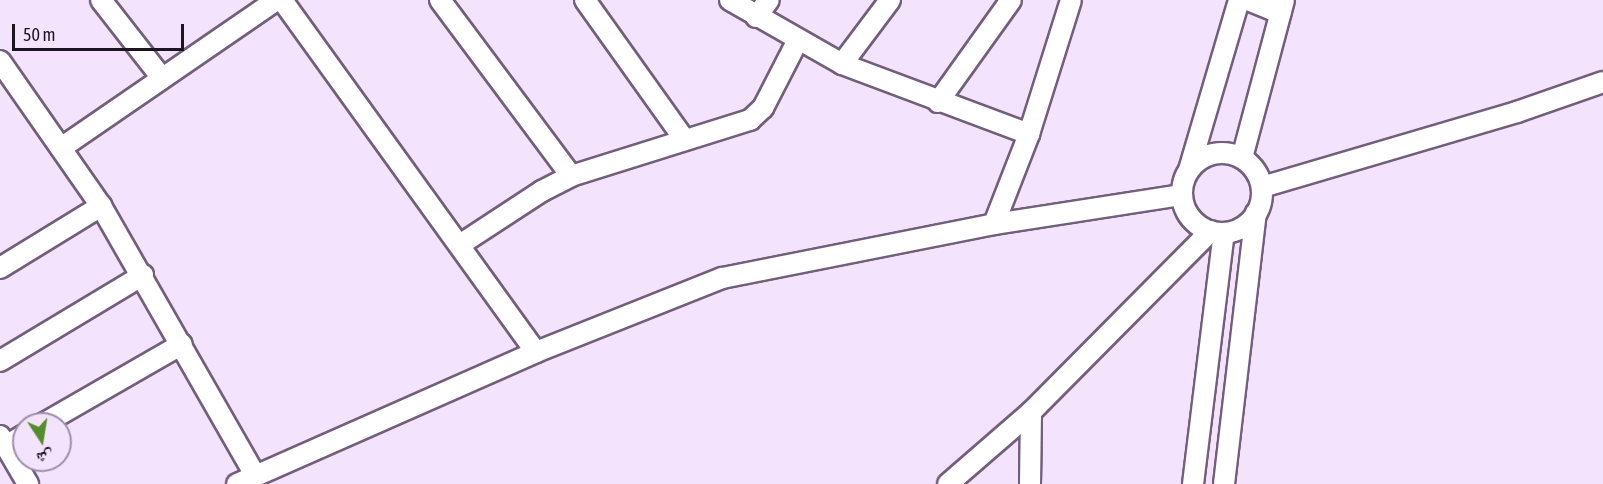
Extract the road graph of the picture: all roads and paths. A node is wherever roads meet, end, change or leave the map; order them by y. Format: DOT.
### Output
graph roads {
  1 [pos="101,0"];
  2 [pos="276,0"];
  3 [pos="282,0"];
  4 [pos="440,0"];
  5 [pos="585,0"];
  6 [pos="730,0"];
  7 [pos="769,0"];
  8 [pos="890,0"];
  9 [pos="1011,0"];
  10 [pos="1071,0"];
  11 [pos="1239,0"];
  12 [pos="1248,0"];
  13 [pos="1282,7"];
  14 [pos="756,17"];
  15 [pos="798,40"];
  16 [pos="842,64"];
  17 [pos="1,66"];
  18 [pos="162,78"];
  19 [pos="1603,82"];
  20 [pos="938,102"];
  21 [pos="1029,134"];
  22 [pos="684,139"];
  23 [pos="61,148"];
  24 [pos="1242,158"];
  25 [pos="1189,170"];
  26 [pos="571,176"];
  27 [pos="1262,187"];
  28 [pos="1182,195"];
  29 [pos="101,206"];
  30 [pos="1256,213"];
  31 [pos="994,224"];
  32 [pos="1217,232"];
  33 [pos="461,244"];
  34 [pos="0,268"];
  35 [pos="143,275"];
  36 [pos="182,344"];
  37 [pos="536,352"];
  38 [pos="0,361"];
  39 [pos="64,412"];
  40 [pos="1031,412"];
  41 [pos="3,441"];
  42 [pos="255,475"];
  43 [pos="28,484"];
  44 [pos="237,484"];
  45 [pos="948,484"];
  46 [pos="1029,484"];
  47 [pos="1193,484"];
  48 [pos="1224,484"];
  1 -- 18 [label="street"];
  2 -- 18 [label="street"];
  3 -- 33 [label="street"];
  4 -- 26 [label="street"];
  5 -- 22 [label="street"];
  6 -- 14 [label="street"];
  7 -- 14 [label="street"];
  8 -- 16 [label="street"];
  9 -- 20 [label="street"];
  10 -- 21 [label="street"];
  11 -- 25 [label="street"];
  12 -- 13 [label="street"];
  13 -- 24 [label="street"];
  14 -- 15 [label="street"];
  15 -- 16 [label="street"];
  15 -- 22 [label="street"];
  16 -- 20 [label="street"];
  17 -- 23 [label="street"];
  18 -- 23 [label="street"];
  19 -- 27 [label="street"];
  20 -- 21 [label="street"];
  21 -- 31 [label="street"];
  22 -- 26 [label="street"];
  23 -- 29 [label="street"];
  24 -- 25 [label="street"];
  24 -- 27 [label="street"];
  25 -- 28 [label="street"];
  26 -- 33 [label="street"];
  27 -- 30 [label="street"];
  28 -- 31 [label="street"];
  28 -- 32 [label="street"];
  29 -- 34 [label="street"];
  29 -- 35 [label="street"];
  30 -- 32 [label="street"];
  30 -- 48 [label="street"];
  31 -- 37 [label="street"];
  32 -- 40 [label="street"];
  32 -- 47 [label="street"];
  33 -- 37 [label="street"];
  35 -- 36 [label="street"];
  35 -- 38 [label="street"];
  36 -- 39 [label="street"];
  36 -- 42 [label="street"];
  37 -- 42 [label="street"];
  40 -- 45 [label="street"];
  40 -- 46 [label="street"];
  41 -- 43 [label="street"];
  42 -- 44 [label="street"];
}
